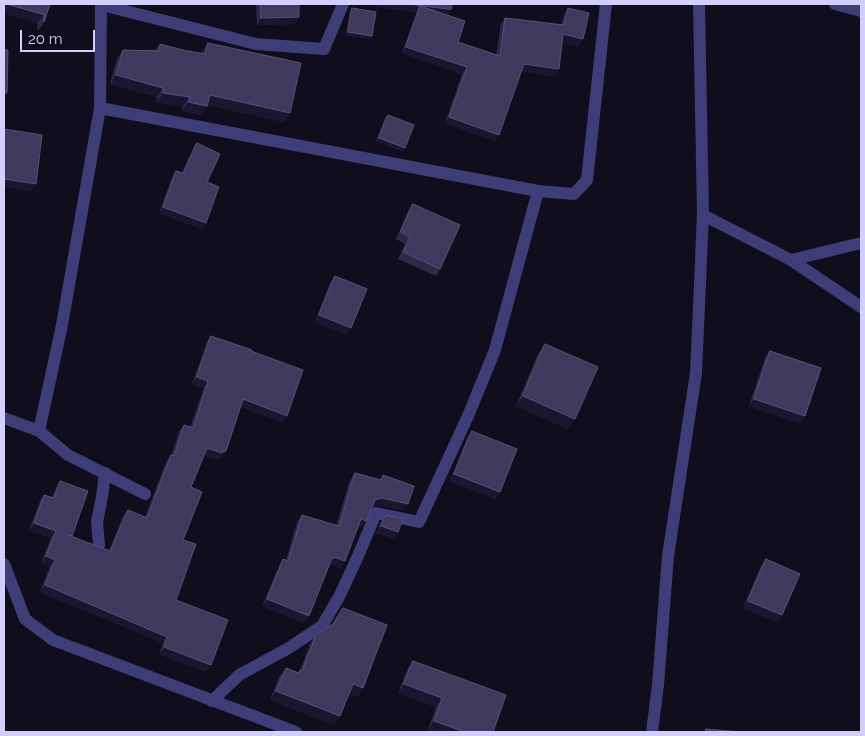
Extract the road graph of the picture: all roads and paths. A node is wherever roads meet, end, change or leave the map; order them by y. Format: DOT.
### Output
graph roads {
  1 [pos="343,4"];
  2 [pos="606,4"];
  3 [pos="699,4"];
  4 [pos="835,4"];
  5 [pos="101,5"];
  6 [pos="861,11"];
  7 [pos="100,108"];
  8 [pos="538,191"];
  9 [pos="703,214"];
  10 [pos="861,243"];
  11 [pos="791,260"];
  12 [pos="861,307"];
  13 [pos="4,418"];
  14 [pos="39,431"];
  15 [pos="105,473"];
  16 [pos="145,494"];
  17 [pos="100,545"];
  18 [pos="4,564"];
  19 [pos="212,700"];
  20 [pos="296,732"];
  21 [pos="652,732"];
  1 -- 5 [label="street"];
  2 -- 8 [label="street"];
  3 -- 9 [label="street"];
  4 -- 6 [label="street"];
  5 -- 7 [label="street"];
  7 -- 8 [label="street"];
  7 -- 14 [label="street"];
  8 -- 19 [label="street"];
  9 -- 11 [label="street"];
  9 -- 21 [label="street"];
  10 -- 11 [label="street"];
  11 -- 12 [label="street"];
  13 -- 14 [label="street"];
  14 -- 15 [label="street"];
  15 -- 16 [label="street"];
  15 -- 17 [label="street"];
  18 -- 19 [label="street"];
  19 -- 20 [label="street"];
}
